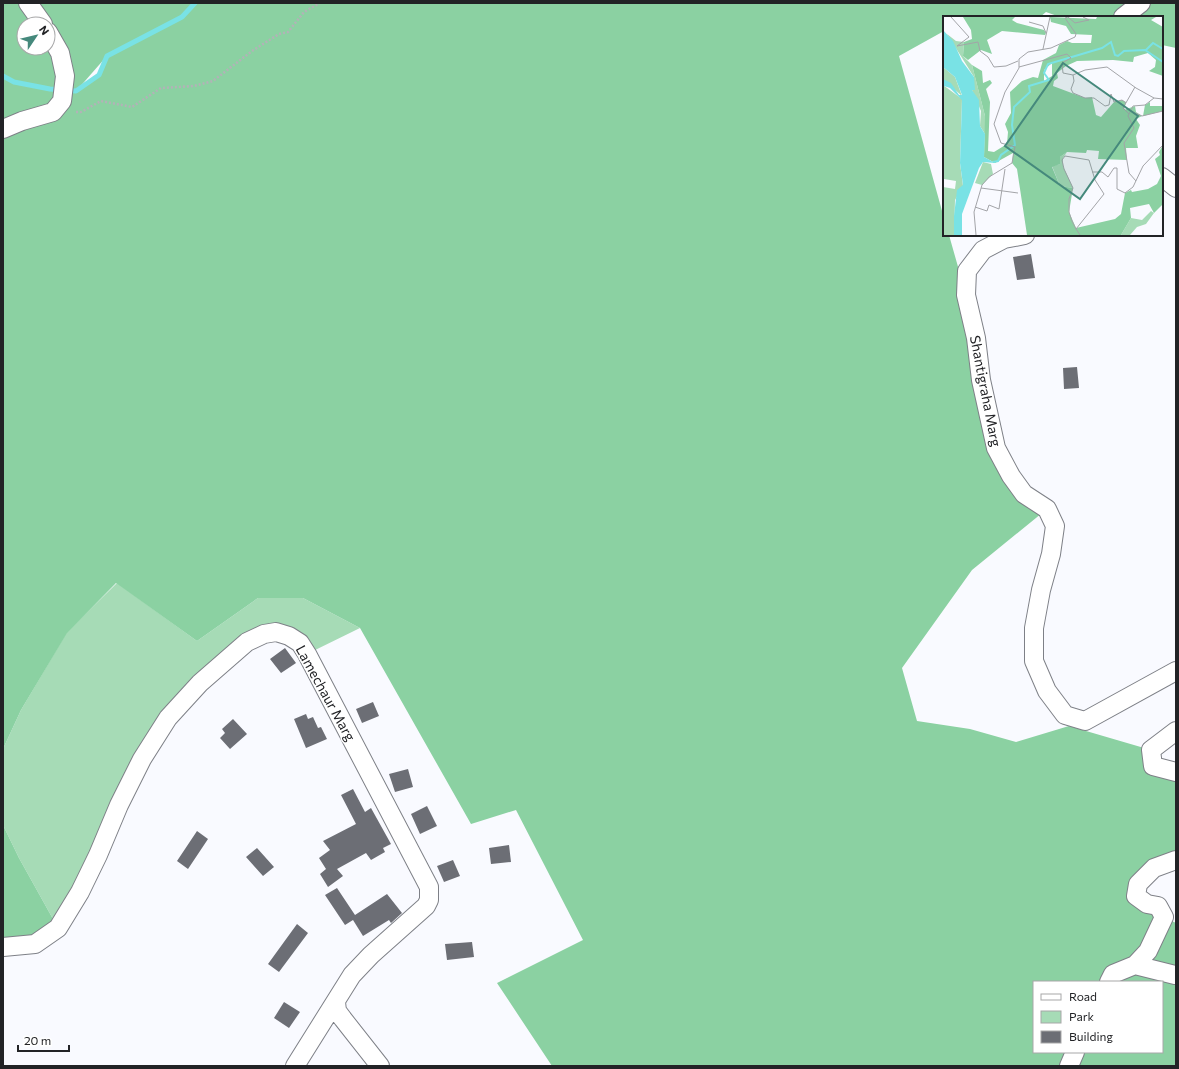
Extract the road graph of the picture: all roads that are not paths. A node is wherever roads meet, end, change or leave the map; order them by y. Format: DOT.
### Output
graph roads {
  1 [pos="28,3"];
  2 [pos="1141,3"];
  3 [pos="37,16"];
  4 [pos="1124,16"];
  5 [pos="56,46"];
  6 [pos="3,129"];
  7 [pos="1163,178"];
  8 [pos="1176,188"];
  9 [pos="1020,236"];
  10 [pos="1176,671"];
  11 [pos="1176,731"];
  12 [pos="1176,772"];
  13 [pos="1176,860"];
  14 [pos="3,947"];
  15 [pos="1135,965"];
  16 [pos="1176,976"];
  17 [pos="1110,981"];
  18 [pos="336,1002"];
  19 [pos="1074,1053"];
  20 [pos="295,1066"];
  21 [pos="380,1066"];
  22 [pos="1068,1066"];
  1 -- 3 [label="street"];
  2 -- 4 [label="street"];
  5 -- 6 [label="street"];
  7 -- 8 [label="street"];
  9 -- 10 [label="street, Shantigraha Marg"];
  11 -- 12 [label="street"];
  13 -- 15 [label="street"];
  14 -- 18 [label="street, Lamechaur Marg"];
  15 -- 16 [label="street"];
  15 -- 17 [label="street"];
  18 -- 20 [label="street, Lamechaur Marg"];
  18 -- 21 [label="street"];
  19 -- 22 [label="street"];
}
